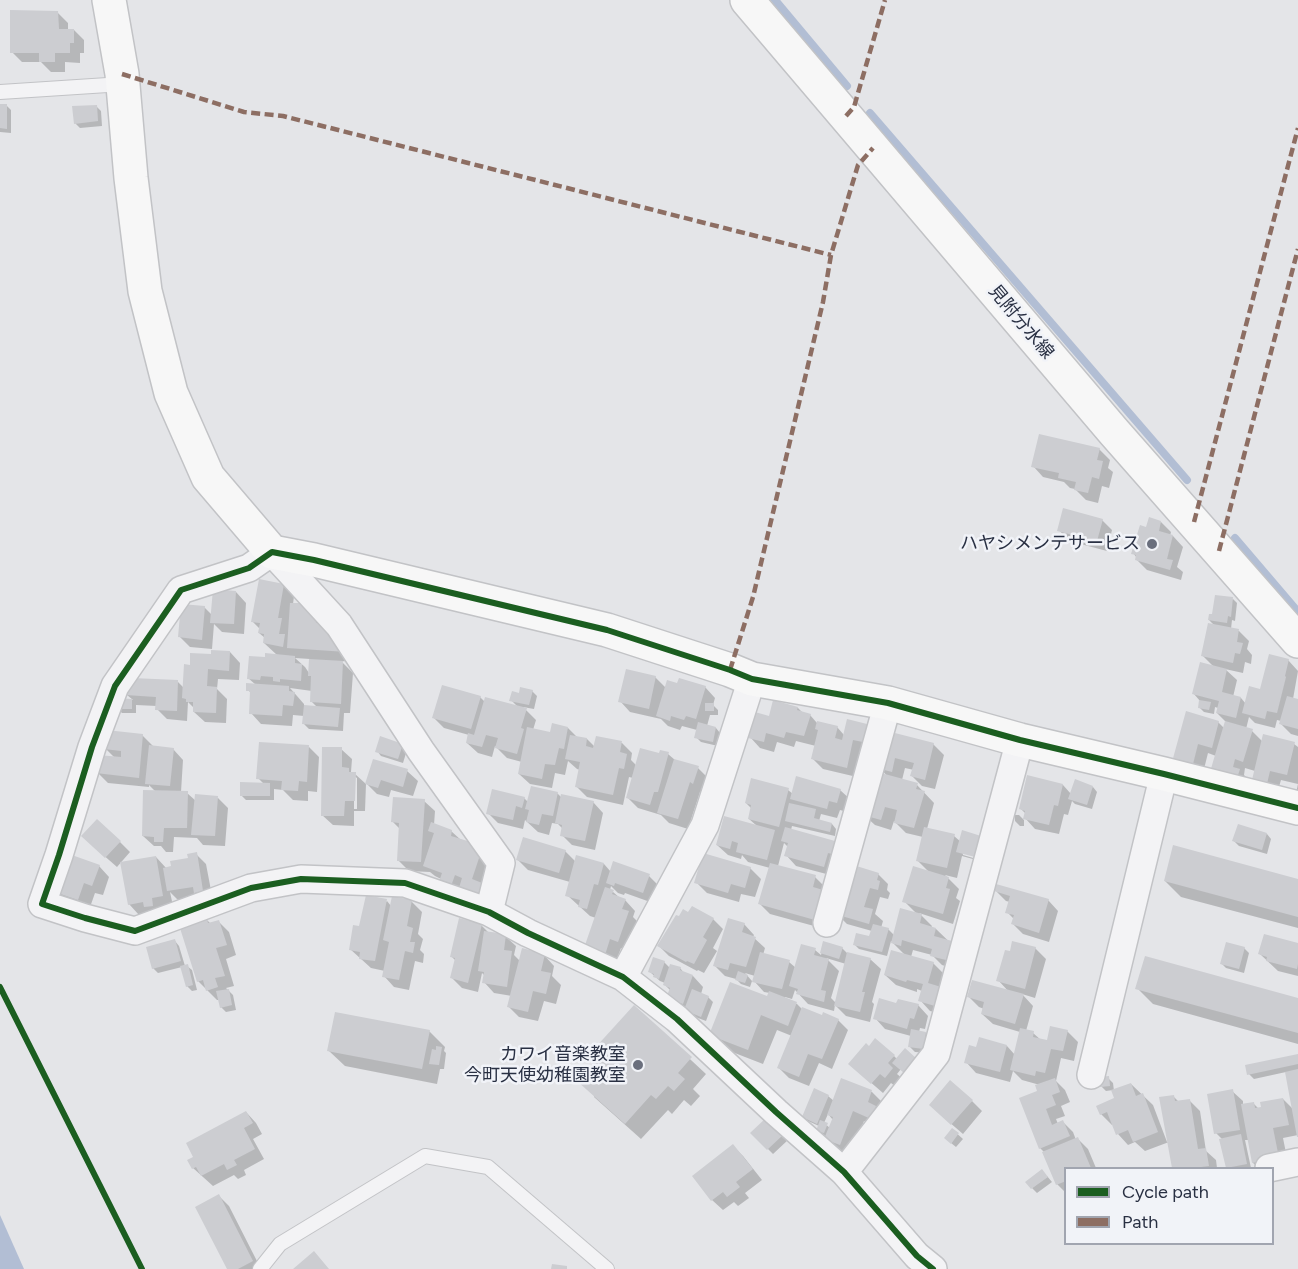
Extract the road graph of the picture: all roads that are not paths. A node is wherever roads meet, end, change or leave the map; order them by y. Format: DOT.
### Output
graph roads {
  1 [pos="109,0"];
  2 [pos="747,0"];
  3 [pos="123,84"];
  4 [pos="0,92"];
  5 [pos="272,552"];
  6 [pos="1298,641"];
  7 [pos="752,679"];
  8 [pos="888,703"];
  9 [pos="1020,740"];
  10 [pos="1164,774"];
  11 [pos="1298,808"];
  12 [pos="489,912"];
  13 [pos="827,923"];
  14 [pos="623,977"];
  15 [pos="1091,1075"];
  16 [pos="1298,1162"];
  17 [pos="1274,1167"];
  18 [pos="844,1172"];
  19 [pos="260,1269"];
  20 [pos="607,1269"];
  21 [pos="933,1269"];
  1 -- 3 [label="street"];
  2 -- 6 [label="street, 見附分水線"];
  3 -- 4 [label="lane"];
  3 -- 5 [label="street"];
  5 -- 7 [label="street"];
  5 -- 12 [label="street"];
  5 -- 12 [label="street"];
  7 -- 8 [label="street"];
  7 -- 14 [label="street"];
  8 -- 9 [label="street"];
  8 -- 13 [label="street"];
  9 -- 10 [label="street"];
  9 -- 18 [label="street"];
  10 -- 11 [label="street"];
  10 -- 15 [label="street"];
  12 -- 14 [label="street"];
  14 -- 18 [label="street"];
  16 -- 17 [label="street"];
  18 -- 21 [label="street"];
  19 -- 20 [label="lane"];
}
